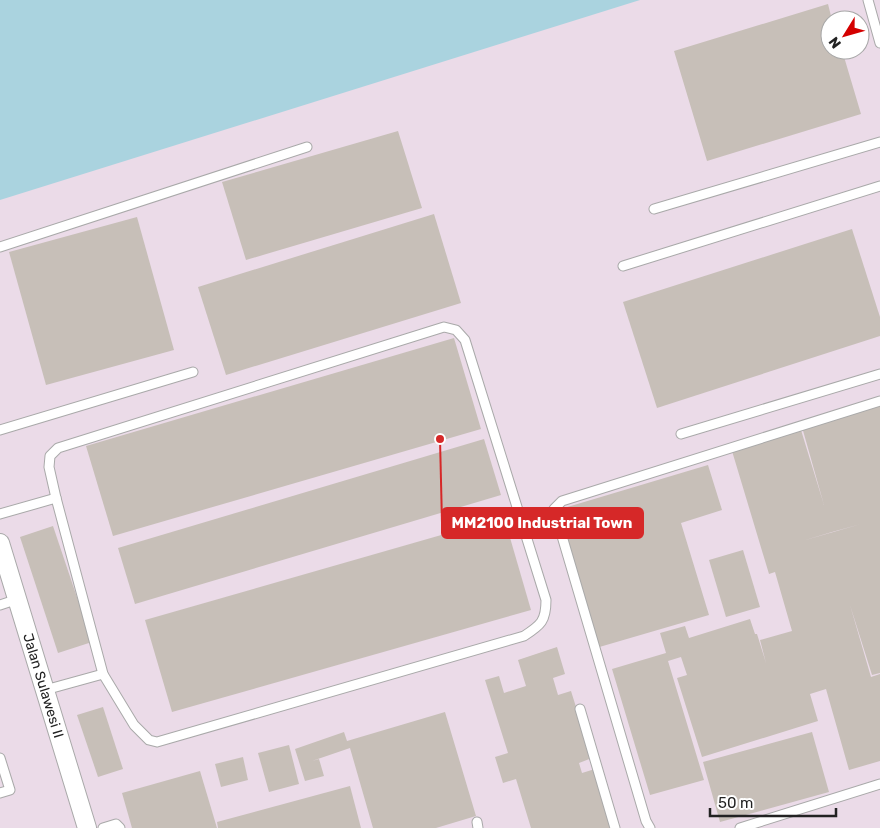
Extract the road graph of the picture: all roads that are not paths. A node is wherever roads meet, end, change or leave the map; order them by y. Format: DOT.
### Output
graph roads {
  1 [pos="868,0"];
  2 [pos="880,44"];
  3 [pos="880,142"];
  4 [pos="307,147"];
  5 [pos="880,186"];
  6 [pos="654,209"];
  7 [pos="0,247"];
  8 [pos="623,266"];
  9 [pos="193,372"];
  10 [pos="880,374"];
  11 [pos="880,401"];
  12 [pos="0,430"];
  13 [pos="681,434"];
  14 [pos="56,498"];
  15 [pos="0,514"];
  16 [pos="0,543"];
  17 [pos="18,599"];
  18 [pos="0,605"];
  19 [pos="103,674"];
  20 [pos="45,690"];
  21 [pos="580,709"];
  22 [pos="0,758"];
  23 [pos="880,784"];
  24 [pos="0,793"];
  25 [pos="88,828"];
  26 [pos="103,828"];
  27 [pos="120,828"];
  28 [pos="615,828"];
  29 [pos="650,828"];
  30 [pos="740,828"];
  1 -- 2 [label="lane"];
  3 -- 6 [label="lane"];
  4 -- 7 [label="lane"];
  5 -- 8 [label="lane"];
  9 -- 12 [label="lane"];
  10 -- 13 [label="lane"];
  11 -- 29 [label="lane"];
  14 -- 15 [label="lane"];
  14 -- 19 [label="lane"];
  14 -- 19 [label="lane"];
  16 -- 17 [label="street, Jalan Sulawesi II"];
  17 -- 18 [label="lane"];
  17 -- 20 [label="street, Jalan Sulawesi II"];
  19 -- 20 [label="lane"];
  20 -- 25 [label="street, Jalan Sulawesi II"];
  21 -- 28 [label="lane"];
  22 -- 24 [label="lane"];
  23 -- 30 [label="lane"];
  26 -- 27 [label="lane"];
}
